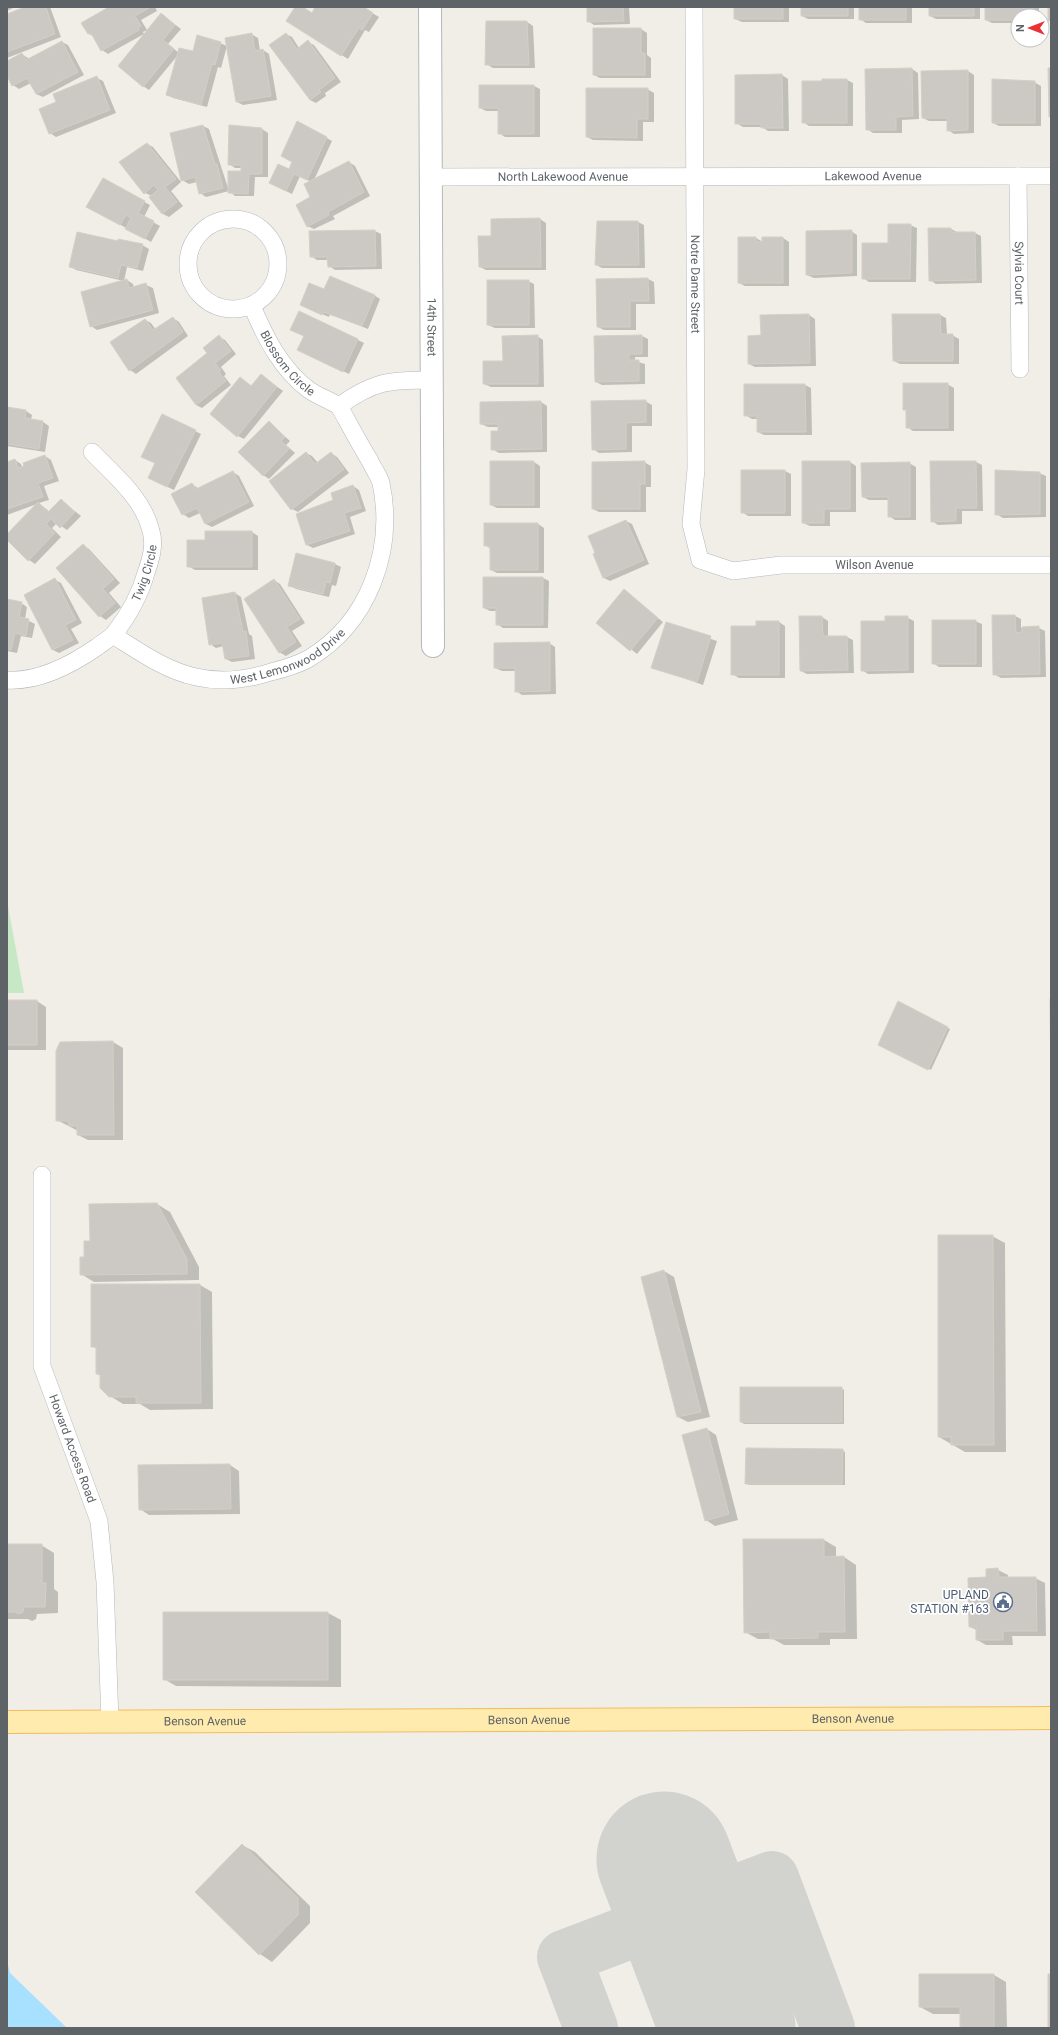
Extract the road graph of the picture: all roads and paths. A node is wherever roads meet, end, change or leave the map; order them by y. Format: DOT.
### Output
graph roads {
  1 [pos="430,7"];
  2 [pos="694,7"];
  3 [pos="1018,176"];
  4 [pos="1051,176"];
  5 [pos="431,177"];
  6 [pos="695,177"];
  7 [pos="252,306"];
  8 [pos="1020,370"];
  9 [pos="431,380"];
  10 [pos="339,406"];
  11 [pos="92,452"];
  12 [pos="700,560"];
  13 [pos="1051,565"];
  14 [pos="113,635"];
  15 [pos="433,646"];
  16 [pos="7,680"];
  17 [pos="42,1175"];
  18 [pos="1051,1718"];
  19 [pos="110,1721"];
  20 [pos="7,1722"];
  1 -- 5 [label="street, 14th Street"];
  2 -- 6 [label="street, Notre Dame Street"];
  3 -- 4 [label="street, Lakewood Avenue"];
  3 -- 6 [label="street, Lakewood Avenue"];
  3 -- 8 [label="street, Sylvia Court"];
  5 -- 6 [label="street, North Lakewood Avenue"];
  5 -- 9 [label="street, 14th Street"];
  6 -- 12 [label="street, Notre Dame Street"];
  7 -- 7 [label="street"];
  7 -- 10 [label="street, Blossom Circle"];
  9 -- 10 [label="street"];
  9 -- 15 [label="street, 14th Street"];
  10 -- 14 [label="street, West Lemonwood Drive"];
  11 -- 14 [label="street, Twig Circle"];
  12 -- 13 [label="street, Wilson Avenue"];
  14 -- 16 [label="street"];
  17 -- 19 [label="street, Howard Access Road"];
  18 -- 19 [label="main road, Benson Avenue"];
  19 -- 20 [label="main road, Benson Avenue"];
}
